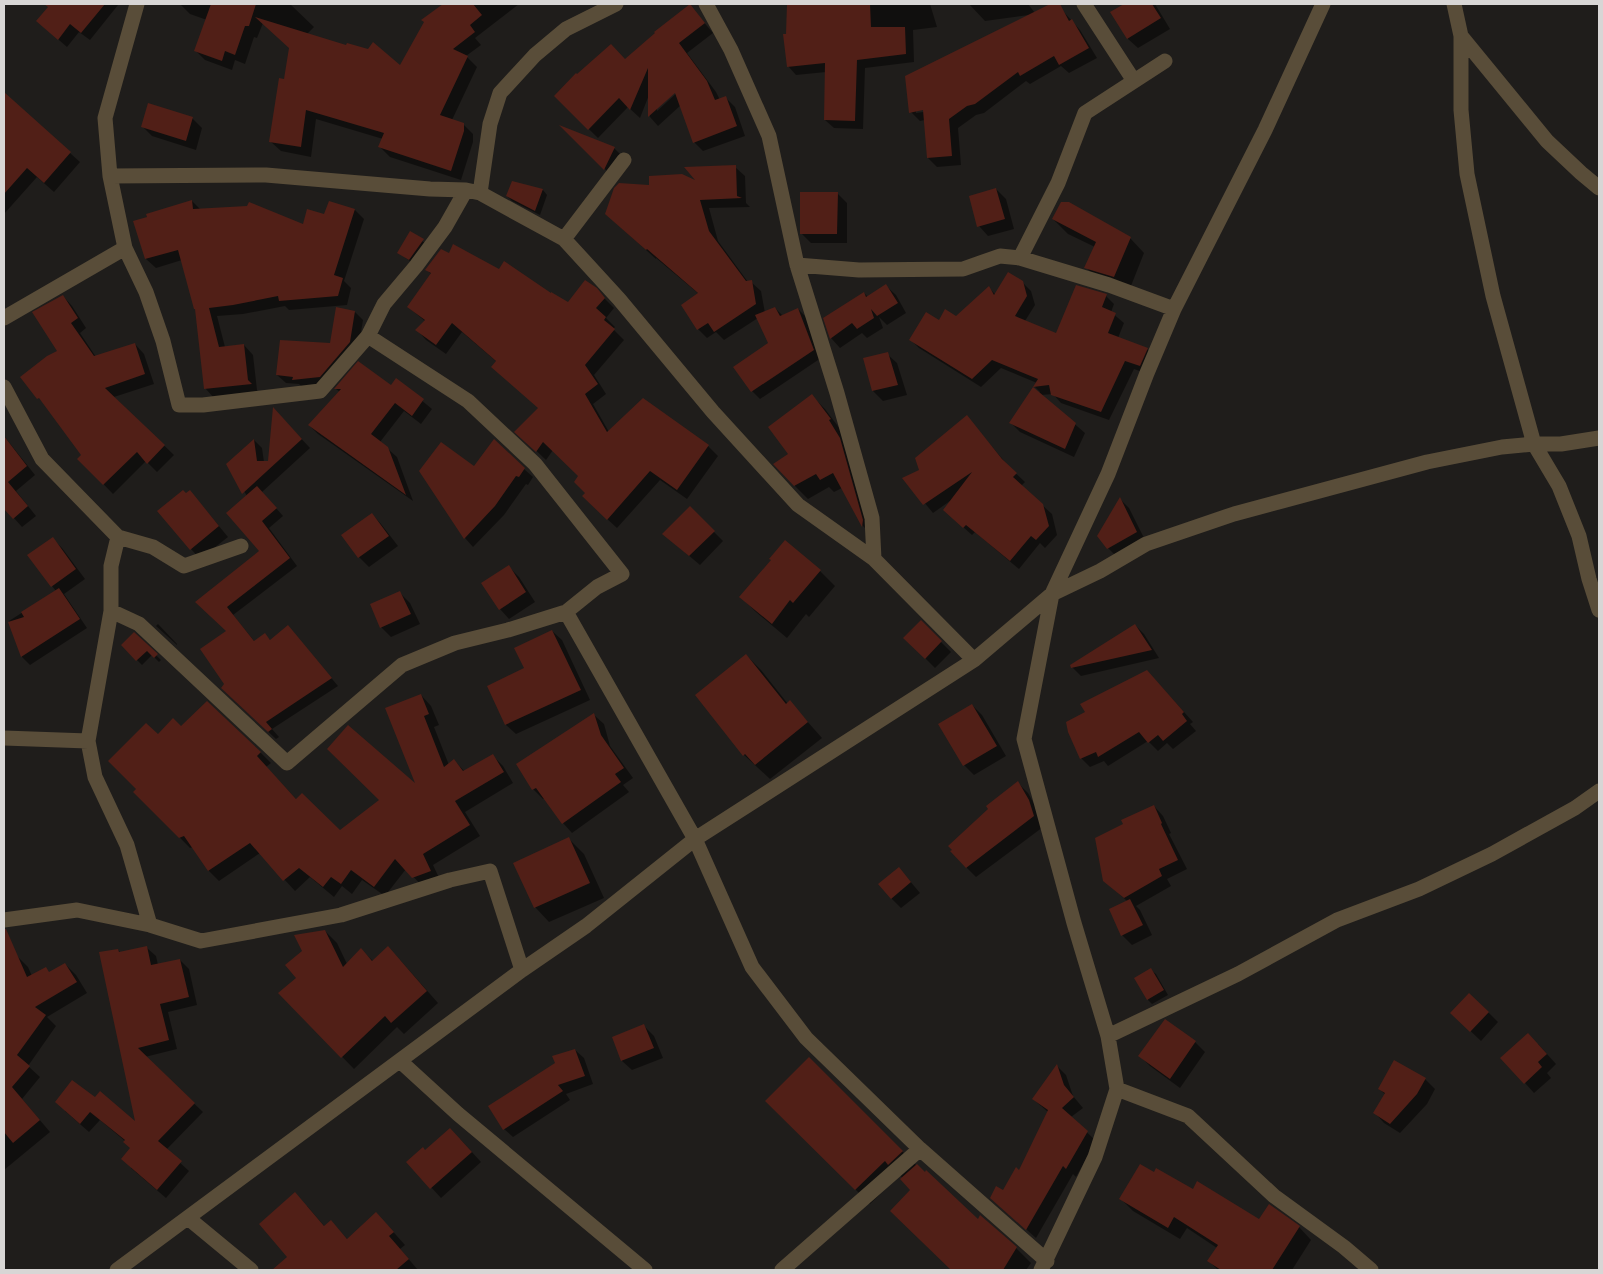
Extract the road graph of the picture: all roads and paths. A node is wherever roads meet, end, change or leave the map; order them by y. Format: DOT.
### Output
graph roads {
  1 [pos="137,4"];
  2 [pos="616,4"];
  3 [pos="706,4"];
  4 [pos="1084,4"];
  5 [pos="1323,4"];
  6 [pos="1454,4"];
  7 [pos="1461,36"];
  8 [pos="1165,61"];
  9 [pos="1134,81"];
  10 [pos="624,160"];
  11 [pos="110,176"];
  12 [pos="1599,188"];
  13 [pos="473,192"];
  14 [pos="564,239"];
  15 [pos="125,248"];
  16 [pos="1020,258"];
  17 [pos="797,265"];
  18 [pos="1174,309"];
  19 [pos="4,318"];
  20 [pos="368,336"];
  21 [pos="4,388"];
  22 [pos="1599,438"];
  23 [pos="1534,444"];
  24 [pos="118,537"];
  25 [pos="241,546"];
  26 [pos="874,559"];
  27 [pos="1052,594"];
  28 [pos="1599,610"];
  29 [pos="111,611"];
  30 [pos="566,612"];
  31 [pos="974,660"];
  32 [pos="4,738"];
  33 [pos="88,741"];
  34 [pos="1599,791"];
  35 [pos="694,839"];
  36 [pos="4,920"];
  37 [pos="150,925"];
  38 [pos="522,970"];
  39 [pos="1108,1036"];
  40 [pos="400,1061"];
  41 [pos="1117,1089"];
  42 [pos="920,1149"];
  43 [pos="188,1218"];
  44 [pos="1044,1266"];
  45 [pos="117,1270"];
  46 [pos="251,1270"];
  47 [pos="645,1270"];
  48 [pos="782,1270"];
  49 [pos="1371,1270"];
  1 -- 11 [label="street"];
  2 -- 13 [label="street"];
  3 -- 17 [label="street"];
  4 -- 9 [label="street"];
  5 -- 18 [label="street"];
  6 -- 7 [label="street"];
  7 -- 12 [label="street"];
  7 -- 23 [label="street"];
  8 -- 9 [label="street"];
  9 -- 16 [label="street"];
  10 -- 14 [label="street"];
  11 -- 13 [label="street"];
  11 -- 15 [label="street"];
  13 -- 14 [label="street"];
  13 -- 20 [label="street"];
  14 -- 26 [label="street"];
  15 -- 19 [label="street"];
  15 -- 20 [label="street"];
  16 -- 17 [label="street"];
  16 -- 18 [label="street"];
  17 -- 26 [label="street"];
  18 -- 27 [label="street"];
  20 -- 30 [label="street"];
  21 -- 24 [label="street"];
  22 -- 23 [label="street"];
  23 -- 27 [label="street"];
  23 -- 28 [label="street"];
  24 -- 25 [label="street"];
  24 -- 29 [label="street"];
  26 -- 31 [label="street"];
  27 -- 31 [label="street"];
  27 -- 39 [label="street"];
  29 -- 30 [label="street"];
  29 -- 33 [label="street"];
  30 -- 35 [label="street"];
  31 -- 35 [label="street"];
  32 -- 33 [label="street"];
  33 -- 37 [label="street"];
  34 -- 39 [label="street"];
  35 -- 38 [label="street"];
  35 -- 42 [label="street"];
  36 -- 37 [label="street"];
  37 -- 38 [label="street"];
  38 -- 40 [label="street"];
  39 -- 41 [label="street"];
  40 -- 43 [label="street"];
  40 -- 47 [label="street"];
  41 -- 44 [label="street"];
  41 -- 49 [label="street"];
  42 -- 44 [label="street"];
  42 -- 48 [label="street"];
  43 -- 45 [label="street"];
  43 -- 46 [label="street"];
}
